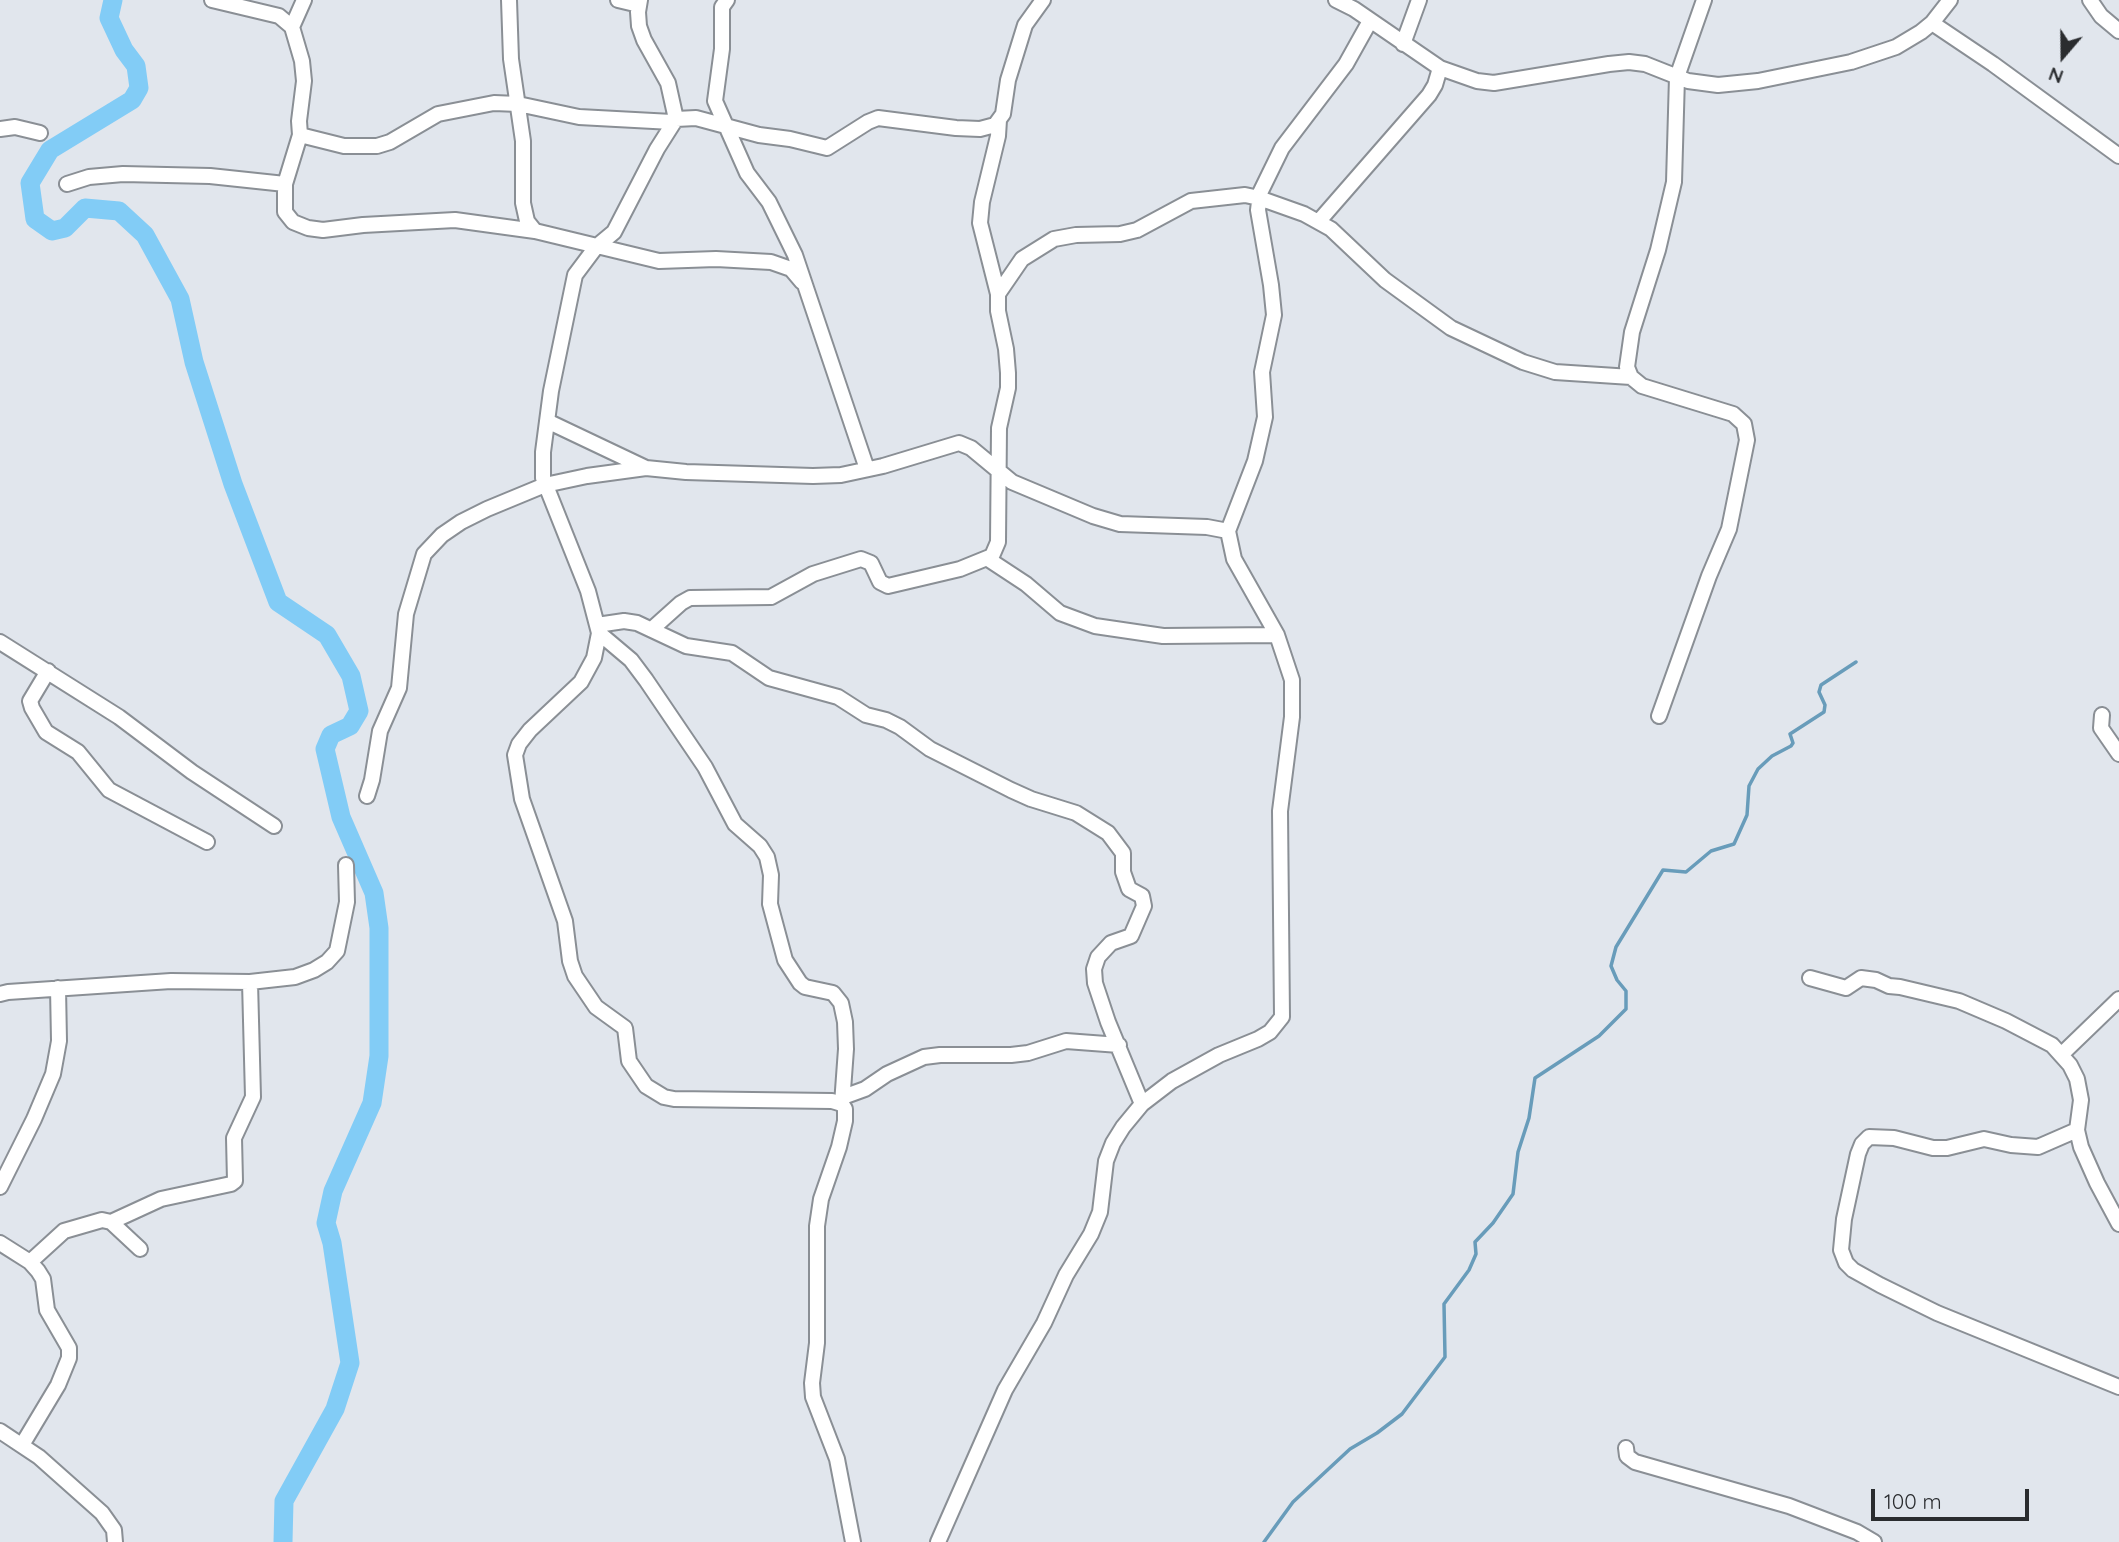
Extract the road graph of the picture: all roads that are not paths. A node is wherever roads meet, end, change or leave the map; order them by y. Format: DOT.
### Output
graph roads {
  1 [pos="212,0"];
  2 [pos="304,0"];
  3 [pos="509,0"];
  4 [pos="618,0"];
  5 [pos="727,0"];
  6 [pos="1042,0"];
  7 [pos="1336,0"];
  8 [pos="1419,0"];
  9 [pos="1704,0"];
  10 [pos="1950,0"];
  11 [pos="2090,0"];
  12 [pos="640,2"];
  13 [pos="1370,21"];
  14 [pos="1932,23"];
  15 [pos="292,27"];
  16 [pos="2119,31"];
  17 [pos="1403,44"];
  18 [pos="1440,68"];
  19 [pos="1677,77"];
  20 [pos="518,104"];
  21 [pos="674,120"];
  22 [pos="999,120"];
  23 [pos="726,125"];
  24 [pos="0,129"];
  25 [pos="40,133"];
  26 [pos="300,135"];
  27 [pos="2119,156"];
  28 [pos="67,184"];
  29 [pos="285,184"];
  30 [pos="1259,198"];
  31 [pos="1319,221"];
  32 [pos="535,231"];
  33 [pos="596,247"];
  34 [pos="802,282"];
  35 [pos="998,294"];
  36 [pos="1631,377"];
  37 [pos="547,421"];
  38 [pos="646,468"];
  39 [pos="867,469"];
  40 [pos="1000,474"];
  41 [pos="545,485"];
  42 [pos="1228,530"];
  43 [pos="989,559"];
  44 [pos="598,629"];
  45 [pos="652,629"];
  46 [pos="1277,635"];
  47 [pos="0,642"];
  48 [pos="48,671"];
  49 [pos="2102,715"];
  50 [pos="1659,716"];
  51 [pos="2119,754"];
  52 [pos="367,796"];
  53 [pos="274,826"];
  54 [pos="207,842"];
  55 [pos="346,865"];
  56 [pos="1810,978"];
  57 [pos="250,982"];
  58 [pos="58,988"];
  59 [pos="0,994"];
  60 [pos="2119,999"];
  61 [pos="1119,1045"];
  62 [pos="2062,1054"];
  63 [pos="842,1101"];
  64 [pos="1142,1104"];
  65 [pos="2077,1130"];
  66 [pos="0,1187"];
  67 [pos="111,1222"];
  68 [pos="2119,1224"];
  69 [pos="0,1243"];
  70 [pos="139,1249"];
  71 [pos="30,1262"];
  72 [pos="2119,1387"];
  73 [pos="0,1432"];
  74 [pos="22,1445"];
  75 [pos="1626,1448"];
  76 [pos="1855,1537"];
  77 [pos="115,1542"];
  78 [pos="853,1542"];
  79 [pos="938,1542"];
  80 [pos="1874,1542"];
  1 -- 15 [label="street"];
  2 -- 15 [label="street"];
  3 -- 20 [label="street"];
  4 -- 12 [label="street"];
  5 -- 23 [label="street"];
  6 -- 22 [label="street"];
  7 -- 13 [label="street"];
  8 -- 17 [label="street"];
  9 -- 19 [label="street"];
  10 -- 14 [label="street"];
  11 -- 16 [label="street"];
  12 -- 21 [label="street"];
  13 -- 17 [label="street"];
  13 -- 30 [label="street"];
  14 -- 19 [label="street"];
  14 -- 27 [label="street"];
  15 -- 26 [label="street"];
  17 -- 18 [label="street"];
  18 -- 19 [label="street"];
  18 -- 31 [label="street"];
  19 -- 36 [label="street"];
  20 -- 21 [label="street"];
  20 -- 26 [label="street"];
  20 -- 32 [label="street"];
  21 -- 23 [label="street"];
  21 -- 33 [label="street"];
  22 -- 23 [label="street"];
  22 -- 35 [label="street"];
  23 -- 34 [label="street"];
  24 -- 25 [label="street"];
  26 -- 29 [label="street"];
  28 -- 29 [label="street"];
  29 -- 32 [label="street"];
  30 -- 31 [label="street"];
  30 -- 35 [label="street"];
  30 -- 42 [label="street"];
  31 -- 36 [label="street"];
  32 -- 33 [label="street"];
  33 -- 34 [label="street"];
  33 -- 37 [label="street"];
  34 -- 39 [label="street"];
  35 -- 40 [label="street"];
  36 -- 50 [label="street"];
  37 -- 38 [label="street"];
  37 -- 41 [label="street"];
  38 -- 39 [label="street"];
  38 -- 41 [label="street"];
  39 -- 40 [label="street"];
  40 -- 42 [label="street"];
  40 -- 43 [label="street"];
  41 -- 44 [label="street"];
  41 -- 52 [label="street"];
  42 -- 46 [label="street"];
  43 -- 45 [label="street"];
  43 -- 46 [label="street"];
  44 -- 45 [label="street"];
  44 -- 63 [label="street"];
  44 -- 63 [label="street"];
  45 -- 61 [label="street"];
  46 -- 64 [label="street"];
  47 -- 48 [label="street"];
  48 -- 53 [label="street"];
  48 -- 54 [label="street"];
  49 -- 51 [label="street"];
  55 -- 57 [label="street"];
  56 -- 62 [label="street"];
  57 -- 58 [label="street"];
  57 -- 67 [label="street"];
  58 -- 59 [label="street"];
  58 -- 66 [label="street"];
  60 -- 62 [label="street"];
  61 -- 63 [label="street"];
  61 -- 64 [label="street"];
  62 -- 65 [label="street"];
  63 -- 78 [label="street"];
  64 -- 79 [label="street"];
  65 -- 68 [label="street"];
  65 -- 72 [label="street"];
  67 -- 70 [label="street"];
  67 -- 71 [label="street"];
  69 -- 71 [label="street"];
  71 -- 74 [label="street"];
  73 -- 74 [label="street"];
  74 -- 77 [label="street"];
  75 -- 76 [label="street"];
  76 -- 80 [label="street"];
}
